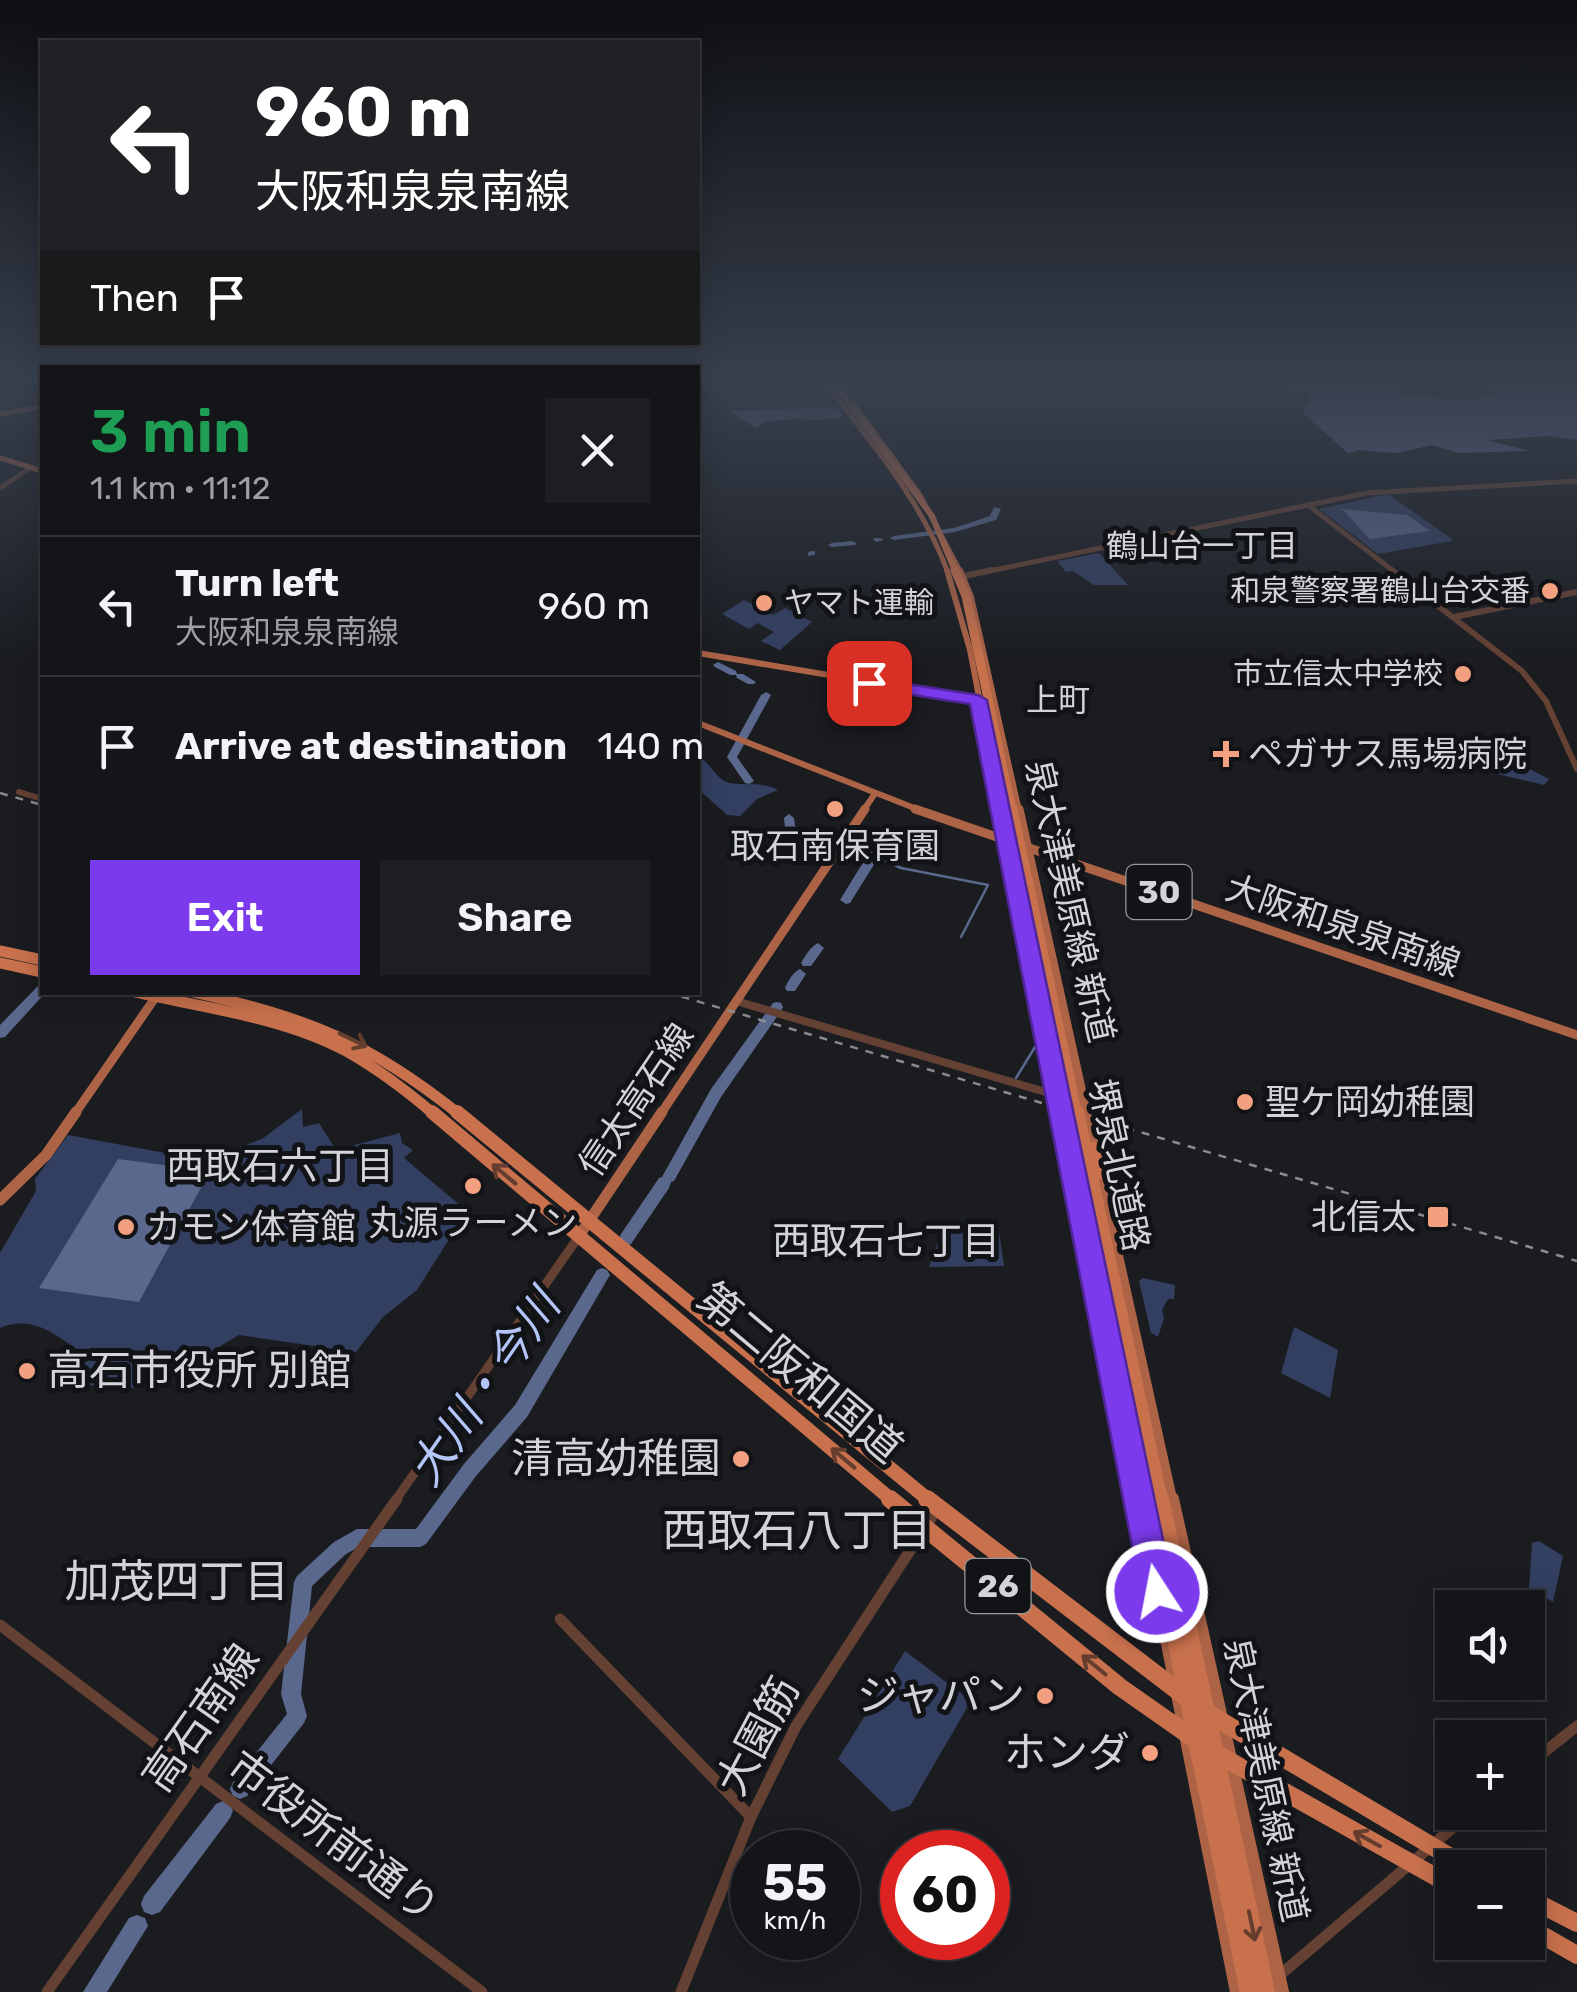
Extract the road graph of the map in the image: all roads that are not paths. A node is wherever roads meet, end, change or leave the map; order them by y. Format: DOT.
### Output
graph roads {
  1 [pos="896,477"];
  2 [pos="904,477"];
  3 [pos="910,477"];
  4 [pos="1577,482"];
  5 [pos="1308,505"];
  6 [pos="944,531"];
  7 [pos="931,532"];
  8 [pos="964,577"];
  9 [pos="950,578"];
  10 [pos="1577,592"];
  11 [pos="1454,617"];
  12 [pos="700,651"];
  13 [pos="977,698"];
  14 [pos="994,700"];
  15 [pos="700,724"];
  16 [pos="1577,768"];
  17 [pos="19,792"];
  18 [pos="874,795"];
  19 [pos="40,798"];
  20 [pos="1004,839"];
  21 [pos="1028,846"];
  22 [pos="0,951"];
  23 [pos="40,960"];
  24 [pos="0,963"];
  25 [pos="40,972"];
  26 [pos="1060,989"];
  27 [pos="157,995"];
  28 [pos="205,995"];
  29 [pos="736,1001"];
  30 [pos="1050,1009"];
  31 [pos="1577,1034"];
  32 [pos="1049,1093"];
  33 [pos="1071,1170"];
  34 [pos="1099,1172"];
  35 [pos="0,1200"];
  36 [pos="583,1228"];
  37 [pos="937,1509"];
  38 [pos="924,1526"];
  39 [pos="560,1619"];
  40 [pos="0,1625"];
  41 [pos="1176,1690"];
  42 [pos="1223,1724"];
  43 [pos="1577,1726"];
  44 [pos="1184,1732"];
  45 [pos="1545,1751"];
  46 [pos="1232,1764"];
  47 [pos="200,1776"];
  48 [pos="751,1816"];
  49 [pos="1450,1830"];
  50 [pos="1430,1848"];
  51 [pos="1435,1851"];
  52 [pos="1412,1864"];
  53 [pos="1435,1877"];
  54 [pos="1545,1907"];
  55 [pos="1577,1923"];
  56 [pos="1545,1937"];
  57 [pos="1577,1954"];
  58 [pos="1278,1976"];
  59 [pos="47,1992"];
  60 [pos="482,1992"];
  61 [pos="680,1992"];
  62 [pos="1237,1992"];
  63 [pos="1248,1992"];
  64 [pos="1263,1992"];
  65 [pos="1282,1992"];
  1 -- 7 [label="main road, 泉大津美原線 新道"];
  2 -- 30 [label="highway, 堺泉北道路, bridge"];
  3 -- 6 [label="main road, 泉大津美原線 新道"];
  4 -- 5 [label="street"];
  5 -- 8 [label="street"];
  5 -- 11 [label="street"];
  6 -- 8 [label="main road, 泉大津美原線 新道"];
  7 -- 9 [label="main road, 泉大津美原線 新道"];
  8 -- 9 [label="street"];
  8 -- 14 [label="main road, 泉大津美原線 新道"];
  9 -- 13 [label="main road, 泉大津美原線 新道"];
  10 -- 11 [label="street"];
  11 -- 16 [label="street"];
  12 -- 13 [label="main road"];
  13 -- 14 [label="main road"];
  13 -- 20 [label="main road, 泉大津美原線 新道"];
  14 -- 21 [label="main road, 泉大津美原線 新道"];
  15 -- 18 [label="main road, 大阪和泉泉南線 / 30"];
  17 -- 19 [label="street"];
  18 -- 20 [label="main road, 大阪和泉泉南線 / 30"];
  18 -- 29 [label="main road, 信太高石線"];
  20 -- 21 [label="main road, 大阪和泉泉南線 / 30"];
  20 -- 33 [label="main road, 泉大津美原線 新道, bridge"];
  21 -- 26 [label="main road, 泉大津美原線 新道"];
  21 -- 31 [label="main road, 大阪和泉泉南線 / 30"];
  22 -- 23 [label="highway"];
  24 -- 25 [label="highway"];
  26 -- 34 [label="main road, 泉大津美原線 新道, bridge"];
  27 -- 35 [label="main road"];
  36 -- 27 [label="highway, 第二阪和国道 / 26, one-way"];
  28 -- 36 [label="highway, 第二阪和国道 / 26, one-way"];
  29 -- 32 [label="street"];
  29 -- 36 [label="main road, 信太高石線"];
  30 -- 33 [label="highway, bridge"];
  30 -- 34 [label="highway, bridge"];
  30 -- 63 [label="highway, 堺泉北道路, bridge"];
  30 -- 64 [label="highway, 堺泉北道路, one-way, bridge"];
  33 -- 41 [label="main road, 泉大津美原線 新道"];
  34 -- 42 [label="main road, 泉大津美原線 新道"];
  36 -- 37 [label="highway, 第二阪和国道 / 26"];
  38 -- 36 [label="highway, 第二阪和国道 / 26, one-way"];
  36 -- 47 [label="street, 高石南線"];
  37 -- 38 [label="street, 大園筋"];
  37 -- 41 [label="highway, 第二阪和国道 / 26"];
  44 -- 38 [label="highway, 第二阪和国道 / 26, one-way"];
  38 -- 48 [label="street, 大園筋"];
  39 -- 48 [label="street"];
  40 -- 47 [label="street, 市役所前通り"];
  41 -- 42 [label="highway, 第二阪和国道 / 26"];
  41 -- 44 [label="main road, 泉大津美原線 新道"];
  42 -- 46 [label="main road, 泉大津美原線 新道"];
  42 -- 50 [label="highway, 第二阪和国道 / 26"];
  43 -- 45 [label="street"];
  44 -- 46 [label="highway, 第二阪和国道 / 26"];
  44 -- 62 [label="main road, 泉大津美原線 新道"];
  52 -- 46 [label="highway, 第二阪和国道 / 26, one-way"];
  46 -- 58 [label="main road, 泉大津美原線 新道"];
  47 -- 59 [label="street, 高石南線"];
  47 -- 60 [label="street, 市役所前通り"];
  48 -- 61 [label="street, 大園筋"];
  49 -- 50 [label="street"];
  50 -- 51 [label="highway, 第二阪和国道 / 26"];
  50 -- 52 [label="street"];
  52 -- 53 [label="highway, 第二阪和国道 / 26"];
  52 -- 58 [label="street"];
  54 -- 55 [label="highway"];
  56 -- 57 [label="highway"];
  58 -- 64 [label="street"];
  58 -- 65 [label="main road, 泉大津美原線 新道"];
}
